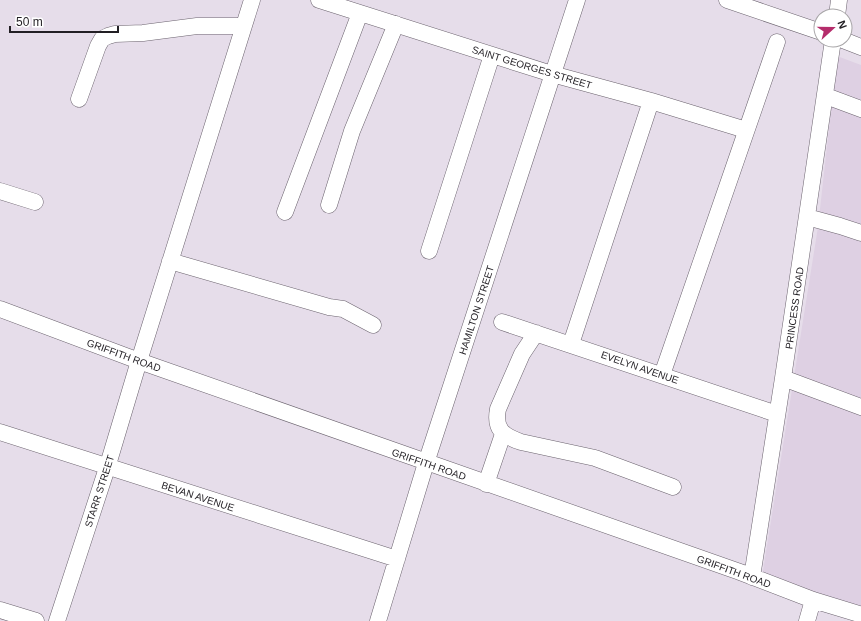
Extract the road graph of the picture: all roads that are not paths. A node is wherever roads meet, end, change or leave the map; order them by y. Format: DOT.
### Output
graph roads {
  1 [pos="252,0"];
  2 [pos="319,0"];
  3 [pos="577,0"];
  4 [pos="727,0"];
  5 [pos="360,13"];
  6 [pos="396,24"];
  7 [pos="244,26"];
  8 [pos="813,29"];
  9 [pos="777,42"];
  10 [pos="832,48"];
  11 [pos="492,55"];
  12 [pos="552,74"];
  13 [pos="826,96"];
  14 [pos="79,99"];
  15 [pos="651,101"];
  16 [pos="861,109"];
  17 [pos="746,130"];
  18 [pos="0,191"];
  19 [pos="35,202"];
  20 [pos="329,205"];
  21 [pos="285,212"];
  22 [pos="807,218"];
  23 [pos="861,233"];
  24 [pos="429,251"];
  25 [pos="170,261"];
  26 [pos="0,309"];
  27 [pos="502,322"];
  28 [pos="374,325"];
  29 [pos="536,333"];
  30 [pos="571,344"];
  31 [pos="139,361"];
  32 [pos="662,375"];
  33 [pos="783,378"];
  34 [pos="861,407"];
  35 [pos="777,414"];
  36 [pos="0,432"];
  37 [pos="503,434"];
  38 [pos="426,463"];
  39 [pos="108,468"];
  40 [pos="486,484"];
  41 [pos="673,487"];
  42 [pos="397,559"];
  43 [pos="752,577"];
  44 [pos="813,600"];
  45 [pos="0,610"];
  46 [pos="860,616"];
  47 [pos="36,621"];
  48 [pos="57,621"];
  49 [pos="378,621"];
  50 [pos="807,621"];
  1 -- 7 [label="street, STARR STREET"];
  2 -- 5 [label="street, SAINT GEORGES STREET"];
  3 -- 12 [label="street, HAMILTON STREET"];
  4 -- 8 [label="street"];
  5 -- 6 [label="street, SAINT GEORGES STREET"];
  5 -- 21 [label="street"];
  6 -- 11 [label="street, SAINT GEORGES STREET"];
  6 -- 20 [label="street"];
  7 -- 14 [label="street"];
  7 -- 25 [label="street, STARR STREET"];
  9 -- 17 [label="street"];
  10 -- 13 [label="street, PRINCESS ROAD"];
  11 -- 12 [label="street, SAINT GEORGES STREET"];
  11 -- 24 [label="street"];
  12 -- 15 [label="street, SAINT GEORGES STREET"];
  12 -- 38 [label="street, HAMILTON STREET"];
  13 -- 16 [label="street"];
  13 -- 22 [label="street, PRINCESS ROAD"];
  15 -- 17 [label="street, SAINT GEORGES STREET"];
  15 -- 30 [label="street"];
  17 -- 32 [label="street"];
  18 -- 19 [label="street"];
  22 -- 23 [label="street"];
  22 -- 33 [label="street, PRINCESS ROAD"];
  25 -- 28 [label="street"];
  25 -- 31 [label="street, STARR STREET"];
  26 -- 31 [label="street, GRIFFITH ROAD"];
  27 -- 29 [label="street, EVELYN AVENUE"];
  29 -- 30 [label="street, EVELYN AVENUE"];
  29 -- 37 [label="street"];
  30 -- 32 [label="street, EVELYN AVENUE"];
  31 -- 38 [label="street, GRIFFITH ROAD"];
  31 -- 39 [label="street, STARR STREET"];
  32 -- 35 [label="street, EVELYN AVENUE"];
  33 -- 34 [label="street"];
  33 -- 35 [label="street, PRINCESS ROAD"];
  35 -- 43 [label="street, PRINCESS ROAD"];
  36 -- 39 [label="street, BEVAN AVENUE"];
  37 -- 40 [label="street"];
  37 -- 41 [label="street"];
  38 -- 40 [label="street, GRIFFITH ROAD"];
  38 -- 42 [label="street, HAMILTON STREET"];
  39 -- 42 [label="street, BEVAN AVENUE"];
  39 -- 48 [label="street, STARR STREET"];
  40 -- 43 [label="street, GRIFFITH ROAD"];
  42 -- 49 [label="street, HAMILTON STREET"];
  43 -- 44 [label="street, GRIFFITH ROAD"];
  44 -- 46 [label="street, GRIFFITH ROAD"];
  44 -- 50 [label="street"];
  45 -- 47 [label="street"];
}
